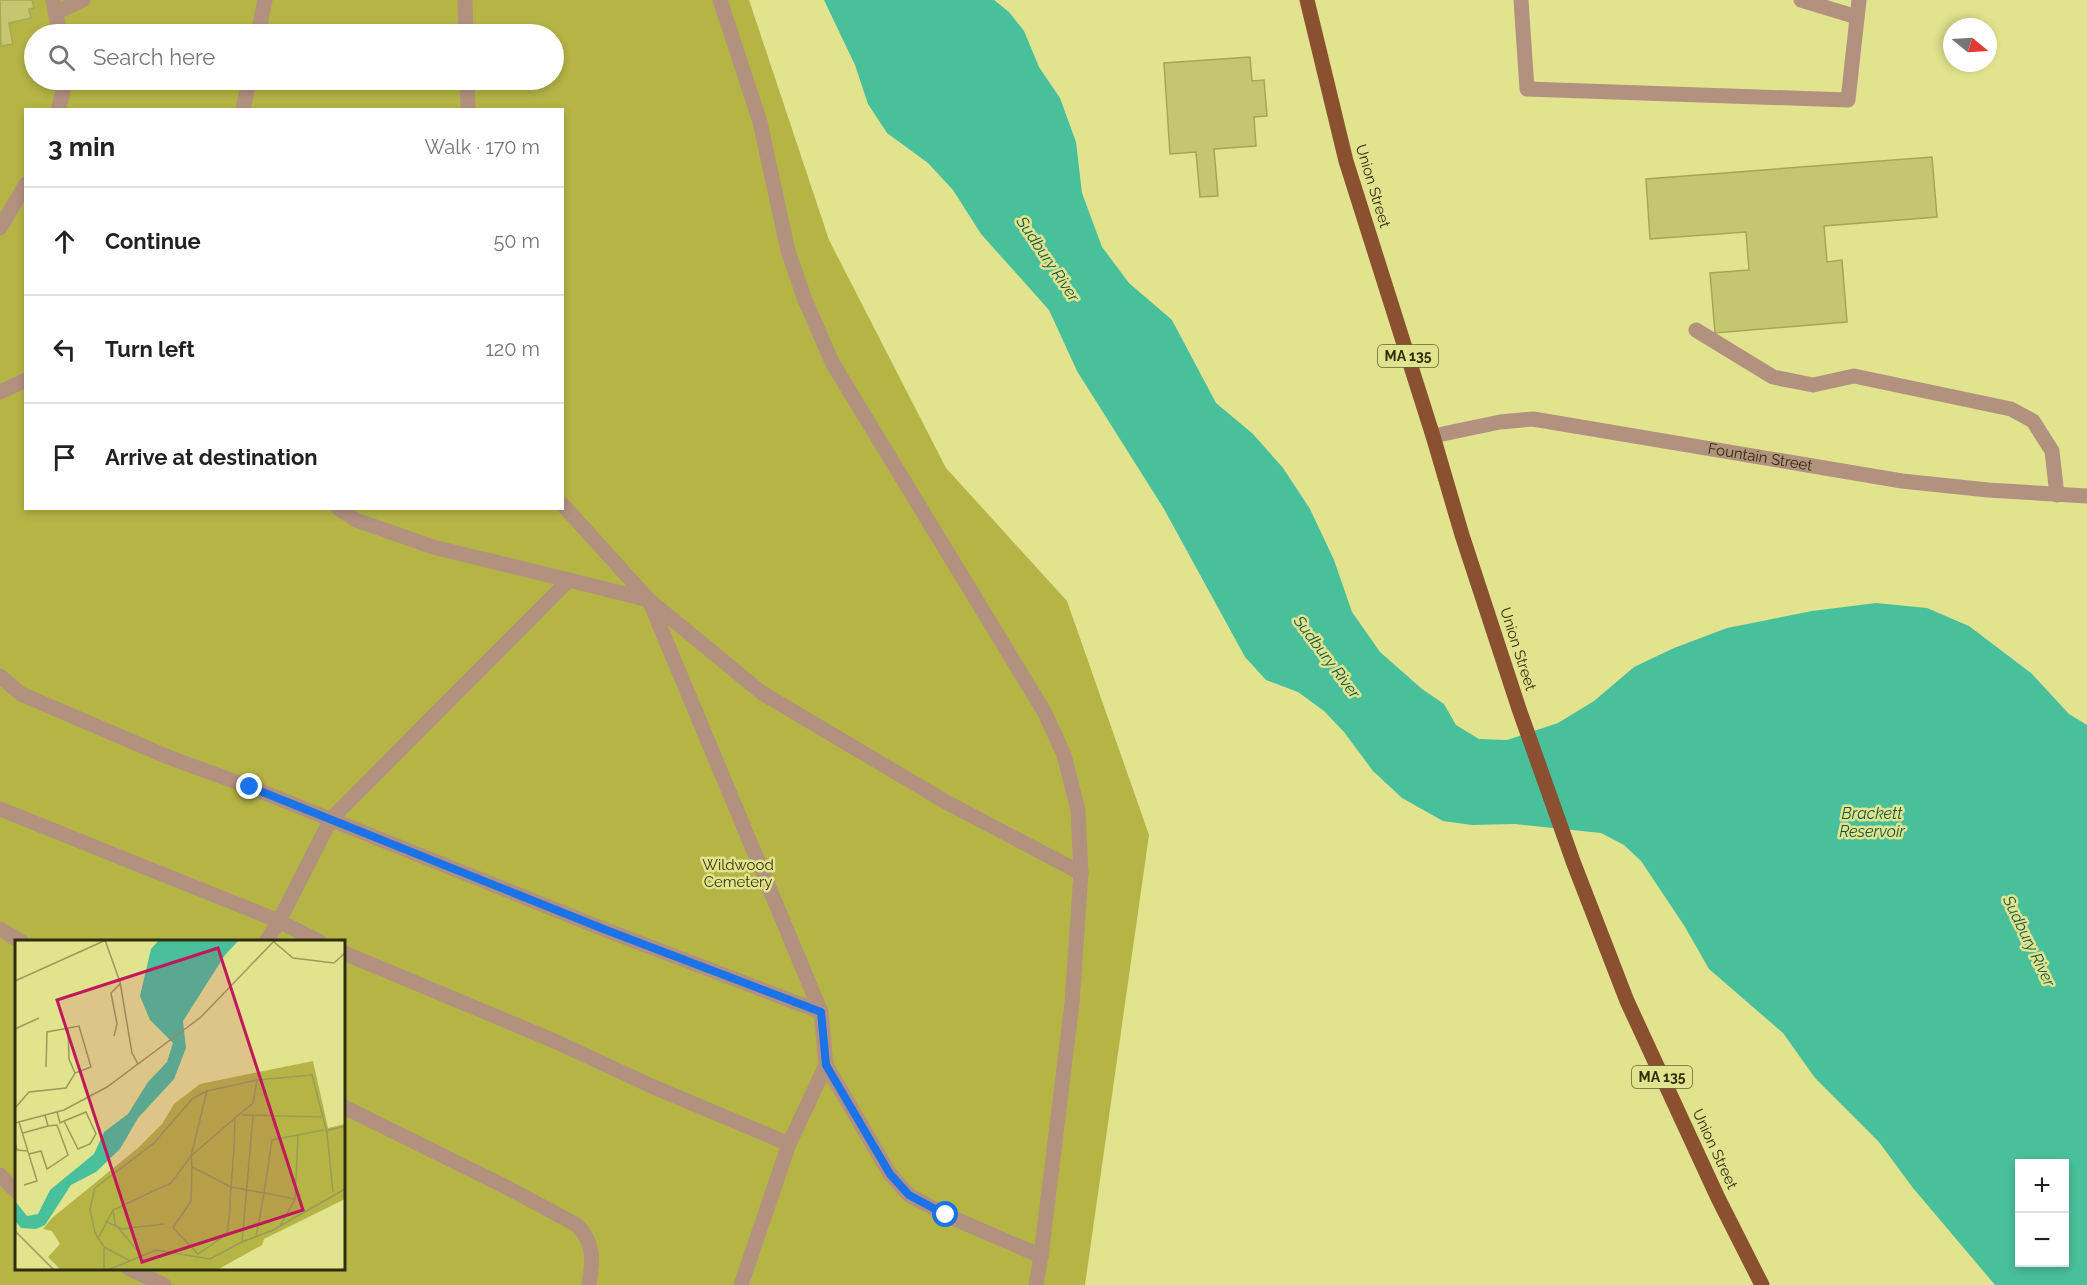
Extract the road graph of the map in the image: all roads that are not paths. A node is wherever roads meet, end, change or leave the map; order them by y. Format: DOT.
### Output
graph roads {
  1 [pos="83,0"];
  2 [pos="265,0"];
  3 [pos="465,0"];
  4 [pos="720,0"];
  5 [pos="1307,0"];
  6 [pos="1521,0"];
  7 [pos="1801,0"];
  8 [pos="1859,0"];
  9 [pos="54,7"];
  10 [pos="1857,17"];
  11 [pos="58,24"];
  12 [pos="260,24"];
  13 [pos="466,24"];
  14 [pos="62,90"];
  15 [pos="247,90"];
  16 [pos="467,90"];
  17 [pos="58,108"];
  18 [pos="243,108"];
  19 [pos="468,108"];
  20 [pos="24,187"];
  21 [pos="0,228"];
  22 [pos="1696,330"];
  23 [pos="24,381"];
  24 [pos="0,392"];
  25 [pos="1433,436"];
  26 [pos="2057,495"];
  27 [pos="2087,496"];
  28 [pos="564,506"];
  29 [pos="341,510"];
  30 [pos="569,580"];
  31 [pos="649,600"];
  32 [pos="0,676"];
  33 [pos="0,809"];
  34 [pos="331,819"];
  35 [pos="1081,873"];
  36 [pos="279,921"];
  37 [pos="0,929"];
  38 [pos="19,940"];
  39 [pos="267,940"];
  40 [pos="316,940"];
  41 [pos="345,953"];
  42 [pos="821,1012"];
  43 [pos="826,1065"];
  44 [pos="345,1107"];
  45 [pos="789,1144"];
  46 [pos="0,1175"];
  47 [pos="15,1190"];
  48 [pos="1041,1256"];
  49 [pos="130,1270"];
  50 [pos="164,1285"];
  51 [pos="590,1285"];
  52 [pos="741,1285"];
  53 [pos="1036,1285"];
  54 [pos="1762,1285"];
  1 -- 9 [label="street"];
  2 -- 12 [label="street"];
  3 -- 13 [label="street"];
  4 -- 35 [label="street"];
  5 -- 25 [label="main road, Union Street / MA 135"];
  6 -- 10 [label="street"];
  7 -- 10 [label="street"];
  8 -- 10 [label="street"];
  9 -- 11 [label="street"];
  14 -- 17 [label="street"];
  15 -- 18 [label="street"];
  16 -- 19 [label="street"];
  20 -- 21 [label="street"];
  22 -- 26 [label="street"];
  23 -- 24 [label="street"];
  25 -- 26 [label="street, Fountain Street"];
  25 -- 54 [label="main road, Union Street / MA 135"];
  26 -- 27 [label="street, Fountain Street"];
  28 -- 31 [label="street"];
  29 -- 30 [label="street"];
  30 -- 31 [label="street"];
  30 -- 34 [label="street"];
  31 -- 35 [label="street"];
  31 -- 42 [label="street"];
  32 -- 34 [label="street"];
  33 -- 36 [label="street"];
  34 -- 36 [label="street"];
  34 -- 42 [label="street"];
  35 -- 48 [label="street"];
  36 -- 39 [label="street"];
  36 -- 40 [label="street"];
  37 -- 38 [label="street"];
  41 -- 45 [label="street"];
  42 -- 43 [label="street"];
  43 -- 45 [label="street"];
  43 -- 48 [label="street"];
  44 -- 51 [label="street"];
  45 -- 52 [label="street"];
  46 -- 47 [label="street"];
  48 -- 53 [label="street"];
  49 -- 50 [label="street"];
}
